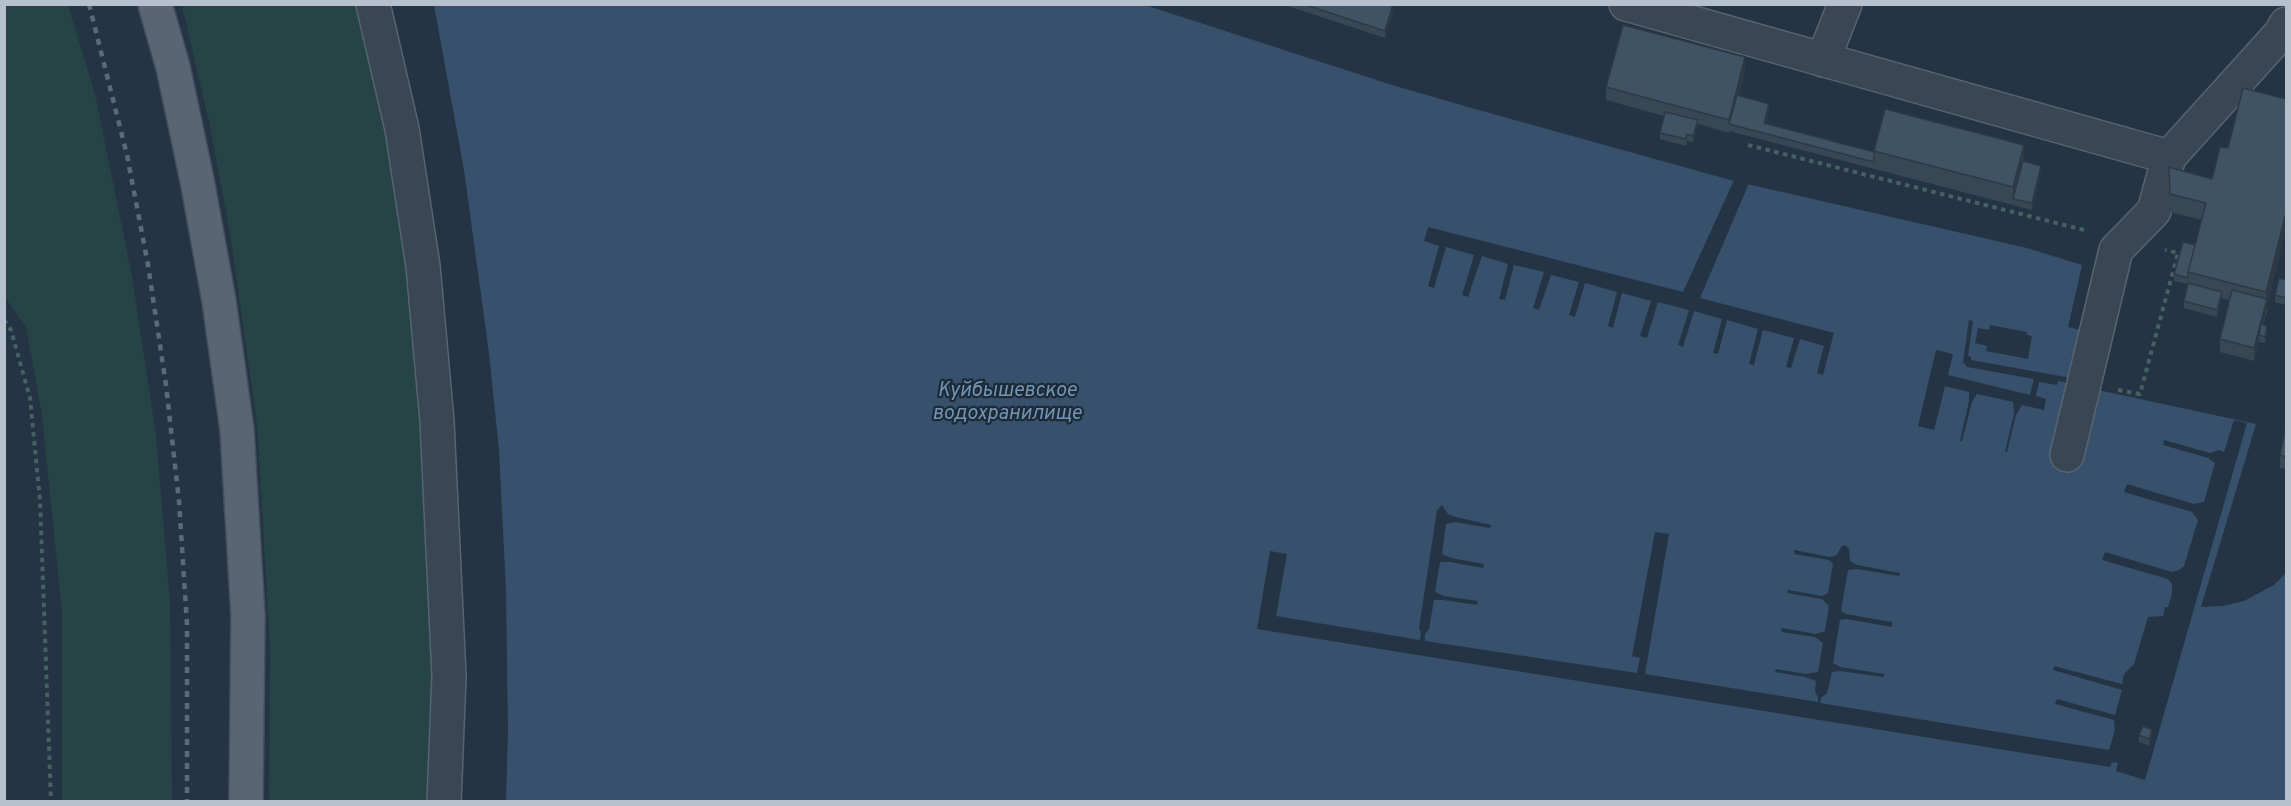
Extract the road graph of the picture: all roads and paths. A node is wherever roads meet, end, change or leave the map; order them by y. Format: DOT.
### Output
graph roads {
  1 [pos="155,4"];
  2 [pos="373,4"];
  3 [pos="1626,4"];
  4 [pos="1845,4"];
  5 [pos="2286,24"];
  6 [pos="1823,60"];
  7 [pos="1748,146"];
  8 [pos="2169,157"];
  9 [pos="2125,240"];
  10 [pos="4,321"];
  11 [pos="2118,390"];
  12 [pos="2067,455"];
  13 [pos="51,801"];
  14 [pos="246,801"];
  15 [pos="444,801"];
  1 -- 14 [label="main road"];
  2 -- 15 [label="lane"];
  3 -- 6 [label="lane"];
  4 -- 6 [label="lane"];
  5 -- 8 [label="lane"];
  6 -- 8 [label="lane"];
  7 -- 9 [label="path"];
  8 -- 9 [label="lane"];
  9 -- 11 [label="path"];
  9 -- 12 [label="lane"];
  10 -- 13 [label="path"];
}
